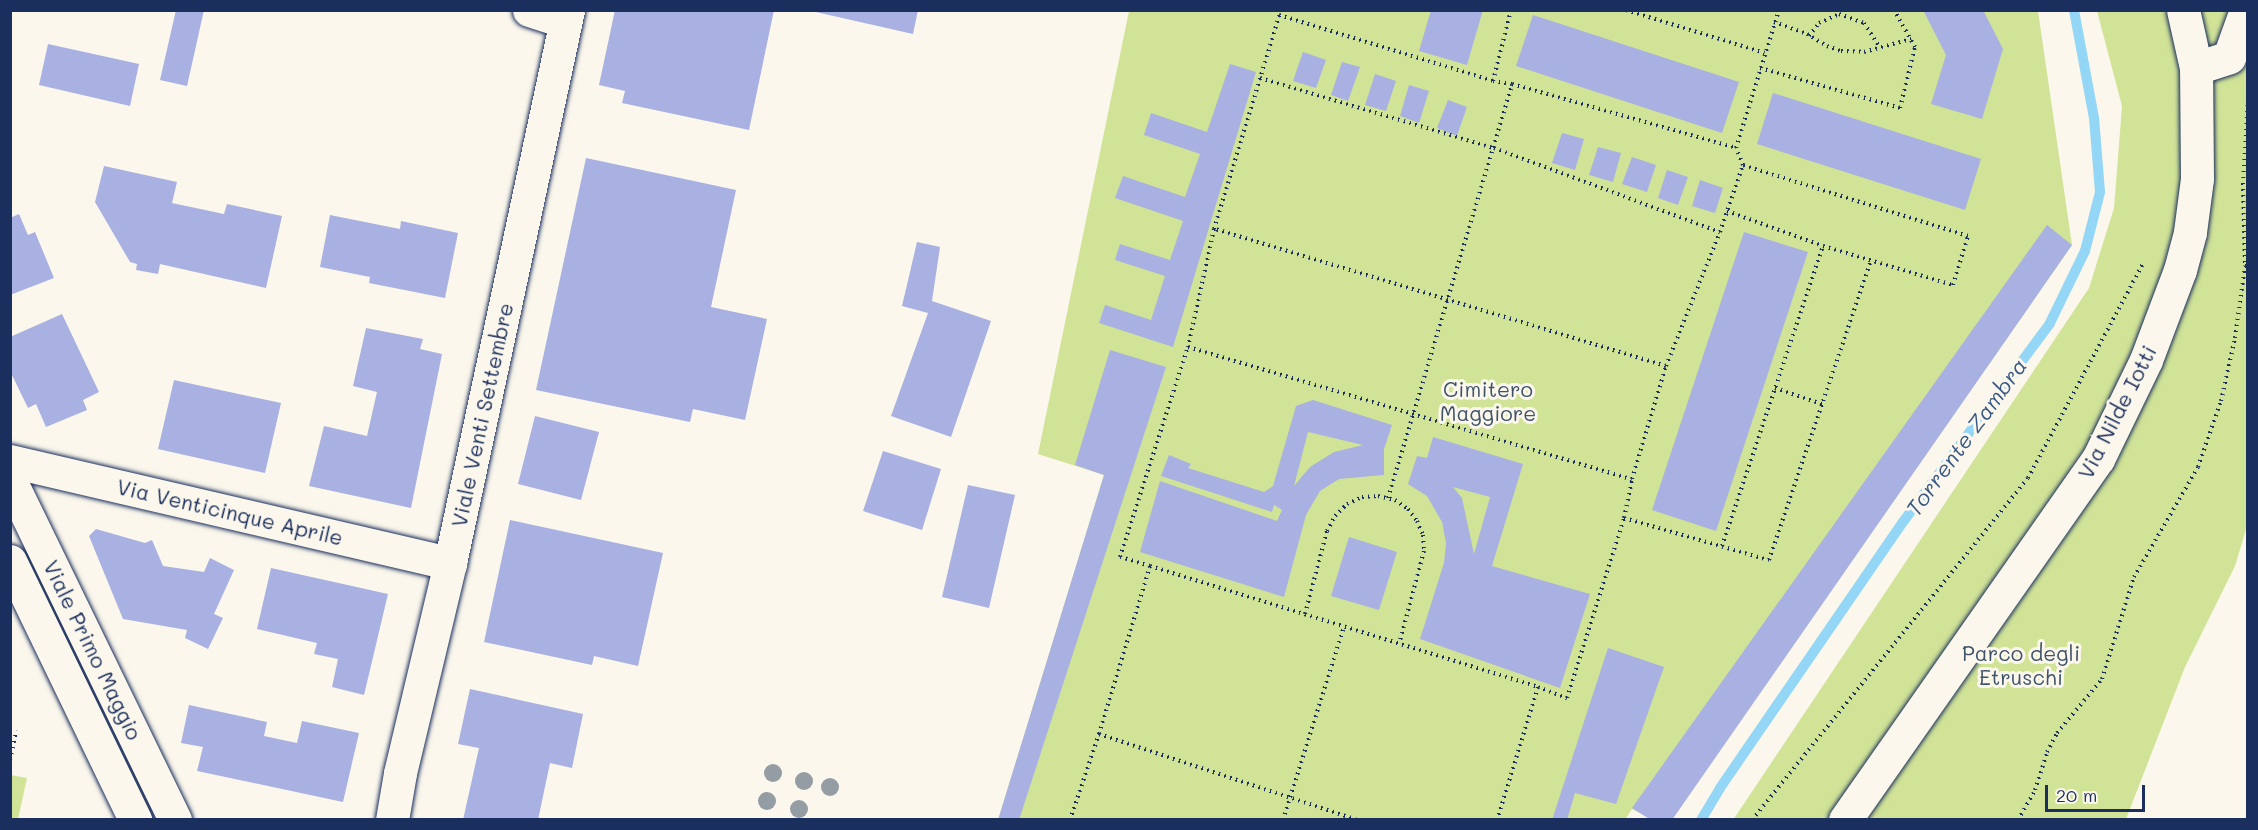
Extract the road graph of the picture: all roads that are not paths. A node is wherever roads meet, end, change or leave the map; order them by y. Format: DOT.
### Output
graph roads {
  1 [pos="529,10"];
  2 [pos="2183,10"];
  3 [pos="2246,10"];
  4 [pos="567,16"];
  5 [pos="2196,68"];
  6 [pos="10,461"];
  7 [pos="10,480"];
  8 [pos="10,561"];
  9 [pos="450,563"];
  10 [pos="135,819"];
  11 [pos="175,819"];
  12 [pos="392,819"];
  13 [pos="1845,819"];
  1 -- 4 [label="street"];
  2 -- 5 [label="street, Via Nilde Iotti"];
  3 -- 5 [label="street"];
  4 -- 9 [label="street, Viale Venti Settembre"];
  5 -- 13 [label="street, Via Nilde Iotti"];
  6 -- 9 [label="street, Via Venticinque Aprile"];
  7 -- 11 [label="street, Viale Primo Maggio"];
  8 -- 10 [label="street, Viale Primo Maggio"];
  9 -- 12 [label="street, Viale Venti Settembre"];
}
